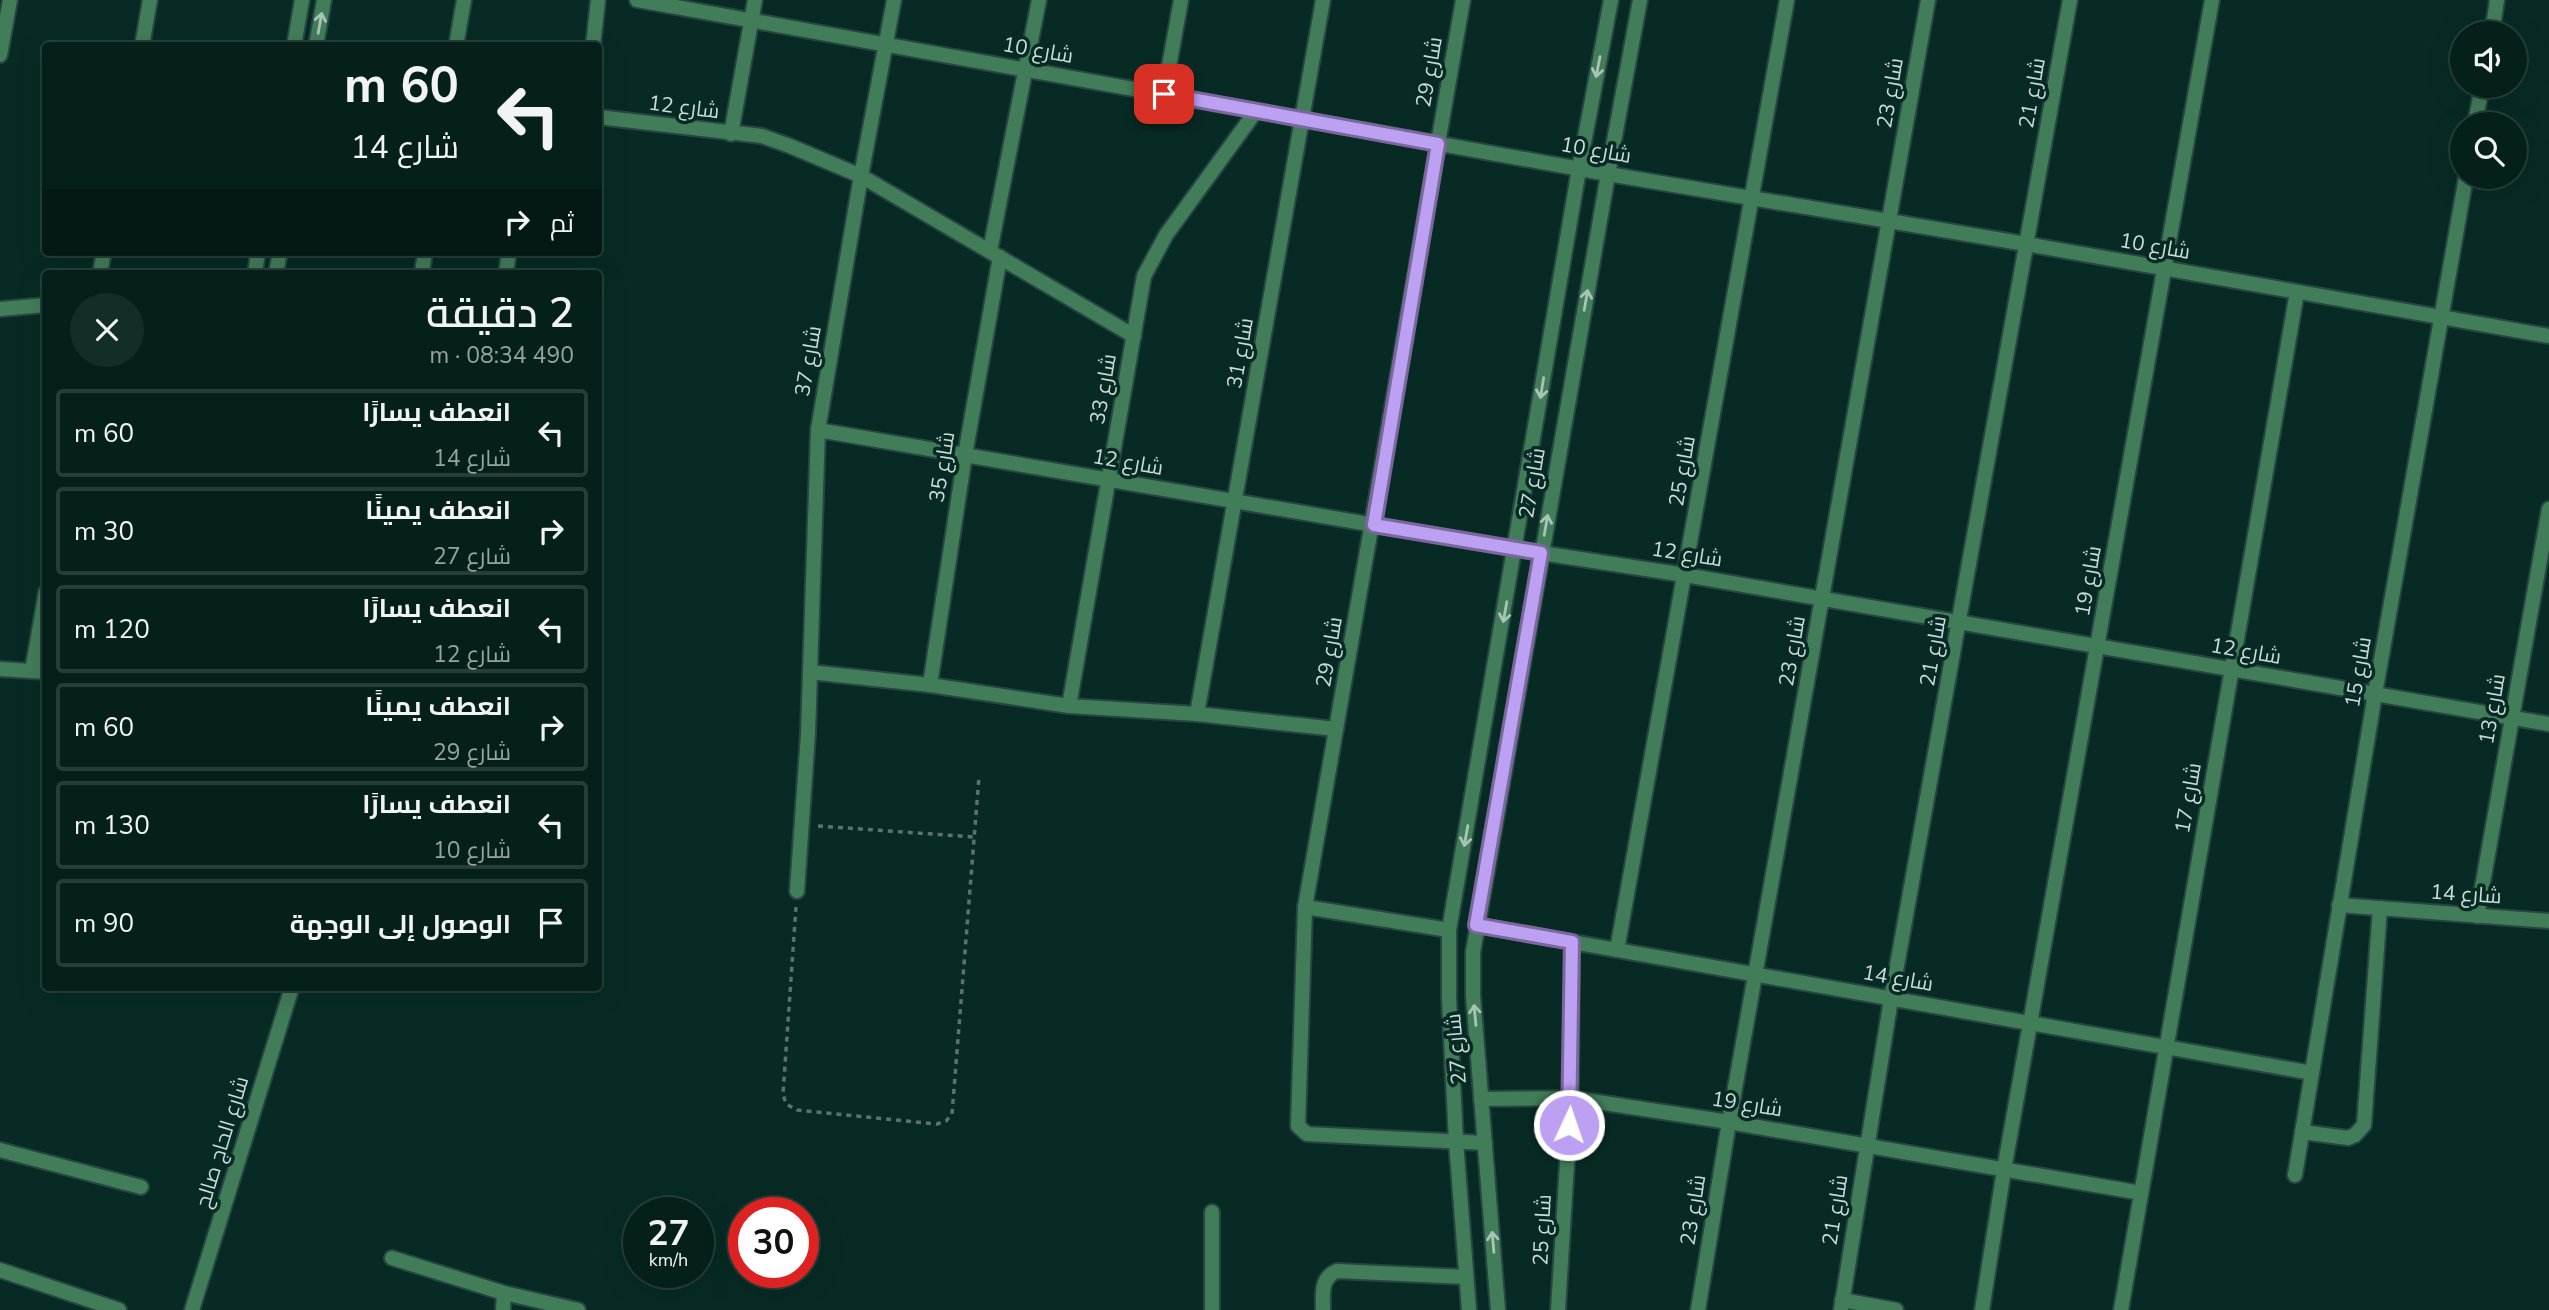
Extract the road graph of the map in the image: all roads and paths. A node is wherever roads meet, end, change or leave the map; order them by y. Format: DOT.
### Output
graph roads {
  1 [pos="10,0"];
  2 [pos="150,0"];
  3 [pos="302,0"];
  4 [pos="324,0"];
  5 [pos="464,0"];
  6 [pos="598,0"];
  7 [pos="637,0"];
  8 [pos="755,0"];
  9 [pos="894,0"];
  10 [pos="1039,0"];
  11 [pos="1181,0"];
  12 [pos="1323,0"];
  13 [pos="1463,0"];
  14 [pos="1611,0"];
  15 [pos="1640,0"];
  16 [pos="1787,0"];
  17 [pos="1928,0"];
  18 [pos="2070,0"];
  19 [pos="2212,0"];
  20 [pos="2497,0"];
  21 [pos="751,20"];
  22 [pos="2494,21"];
  23 [pos="143,42"];
  24 [pos="295,42"];
  25 [pos="317,42"];
  26 [pos="457,42"];
  27 [pos="593,42"];
  28 [pos="887,45"];
  29 [pos="0,55"];
  30 [pos="1027,70"];
  31 [pos="1164,94"];
  32 [pos="1256,111"];
  33 [pos="602,118"];
  34 [pos="1302,119"];
  35 [pos="731,134"];
  36 [pos="1438,144"];
  37 [pos="1578,169"];
  38 [pos="1608,174"];
  39 [pos="861,176"];
  40 [pos="2464,189"];
  41 [pos="1751,198"];
  42 [pos="1889,221"];
  43 [pos="2026,244"];
  44 [pos="995,254"];
  45 [pos="2166,269"];
  46 [pos="2297,292"];
  47 [pos="42,305"];
  48 [pos="0,309"];
  49 [pos="2441,317"];
  50 [pos="1134,336"];
  51 [pos="2549,336"];
  52 [pos="818,430"];
  53 [pos="965,455"];
  54 [pos="1109,480"];
  55 [pos="1236,502"];
  56 [pos="2549,509"];
  57 [pos="1374,525"];
  58 [pos="1516,549"];
  59 [pos="1541,553"];
  60 [pos="1685,575"];
  61 [pos="1822,599"];
  62 [pos="1959,622"];
  63 [pos="42,638"];
  64 [pos="2097,646"];
  65 [pos="0,669"];
  66 [pos="2231,670"];
  67 [pos="39,672"];
  68 [pos="810,672"];
  69 [pos="930,685"];
  70 [pos="2375,694"];
  71 [pos="1069,706"];
  72 [pos="1197,714"];
  73 [pos="2512,718"];
  74 [pos="2549,724"];
  75 [pos="1336,729"];
  76 [pos="979,776"];
  77 [pos="802,825"];
  78 [pos="974,837"];
  79 [pos="797,891"];
  80 [pos="2339,905"];
  81 [pos="1305,907"];
  82 [pos="2380,908"];
  83 [pos="2477,916"];
  84 [pos="2549,921"];
  85 [pos="1476,925"];
  86 [pos="1449,930"];
  87 [pos="1572,942"];
  88 [pos="1617,950"];
  89 [pos="1756,974"];
  90 [pos="291,991"];
  91 [pos="1891,999"];
  92 [pos="2030,1023"];
  93 [pos="2166,1047"];
  94 [pos="2312,1073"];
  95 [pos="1571,1098"];
  96 [pos="1481,1099"];
  97 [pos="1729,1122"];
  98 [pos="2302,1132"];
  99 [pos="1456,1141"];
  100 [pos="1485,1143"];
  101 [pos="1867,1146"];
  102 [pos="0,1150"];
  103 [pos="2004,1170"];
  104 [pos="2295,1175"];
  105 [pos="141,1187"];
  106 [pos="2141,1194"];
  107 [pos="1212,1212"];
  108 [pos="392,1258"];
  109 [pos="0,1269"];
  110 [pos="1466,1277"];
  111 [pos="505,1293"];
  112 [pos="1842,1305"];
  113 [pos="119,1310"];
  114 [pos="191,1310"];
  115 [pos="503,1310"];
  116 [pos="578,1310"];
  117 [pos="1212,1310"];
  118 [pos="1323,1310"];
  119 [pos="1469,1310"];
  120 [pos="1498,1310"];
  121 [pos="1558,1310"];
  122 [pos="1698,1310"];
  123 [pos="1896,1310"];
  124 [pos="1982,1310"];
  125 [pos="2121,1310"];
  1 -- 29 [label="street"];
  2 -- 23 [label="street"];
  3 -- 24 [label="street"];
  25 -- 4 [label="street, one-way"];
  5 -- 26 [label="street"];
  6 -- 27 [label="street"];
  7 -- 21 [label="street, شارع 10"];
  8 -- 21 [label="street"];
  9 -- 28 [label="street, شارع 37"];
  10 -- 30 [label="street, شارع 35"];
  11 -- 31 [label="street"];
  12 -- 34 [label="street, شارع 31"];
  13 -- 36 [label="street, شارع 29"];
  14 -- 37 [label="street, شارع 27, one-way"];
  15 -- 38 [label="street, شارع 27"];
  16 -- 41 [label="street, شارع 25"];
  17 -- 42 [label="street, شارع 23"];
  18 -- 43 [label="street, شارع 21"];
  19 -- 45 [label="street, شارع 19"];
  20 -- 22 [label="street"];
  21 -- 28 [label="street, شارع 10"];
  21 -- 35 [label="street"];
  28 -- 30 [label="street, شارع 10"];
  28 -- 39 [label="street, شارع 37"];
  30 -- 31 [label="street, شارع 10"];
  30 -- 44 [label="street, شارع 35"];
  31 -- 32 [label="street, شارع 10"];
  32 -- 34 [label="street, شارع 10"];
  32 -- 50 [label="street, شارع 33"];
  33 -- 35 [label="street, شارع 12"];
  34 -- 36 [label="street, شارع 10"];
  34 -- 55 [label="street, شارع 31"];
  35 -- 39 [label="street, شارع 12"];
  36 -- 37 [label="street, شارع 10"];
  36 -- 57 [label="street, شارع 29"];
  37 -- 38 [label="street, شارع 10"];
  37 -- 58 [label="street, شارع 27, one-way"];
  38 -- 41 [label="street, شارع 10"];
  59 -- 38 [label="street, شارع 27, one-way"];
  39 -- 44 [label="street, شارع 12"];
  39 -- 52 [label="street, شارع 37"];
  40 -- 49 [label="street, شارع 15"];
  41 -- 42 [label="street, شارع 10"];
  41 -- 60 [label="street, شارع 25"];
  42 -- 43 [label="street, شارع 10"];
  42 -- 61 [label="street, شارع 23"];
  43 -- 45 [label="street, شارع 10"];
  43 -- 62 [label="street, شارع 21"];
  44 -- 50 [label="street, شارع 12"];
  44 -- 53 [label="street, شارع 35"];
  45 -- 46 [label="street, شارع 10"];
  45 -- 64 [label="street, شارع 19"];
  46 -- 49 [label="street, شارع 10"];
  46 -- 66 [label="street, شارع 17"];
  47 -- 48 [label="street"];
  49 -- 51 [label="street, شارع 10"];
  49 -- 70 [label="street, شارع 15"];
  50 -- 54 [label="street, شارع 33"];
  52 -- 53 [label="street, شارع 12"];
  52 -- 68 [label="street, شارع 37"];
  53 -- 54 [label="street, شارع 12"];
  53 -- 69 [label="street, شارع 35"];
  54 -- 55 [label="street, شارع 12"];
  54 -- 71 [label="street, شارع 33"];
  55 -- 57 [label="street, شارع 12"];
  55 -- 72 [label="street, شارع 31"];
  56 -- 73 [label="street, شارع 13"];
  57 -- 58 [label="street, شارع 12"];
  57 -- 75 [label="street, شارع 29"];
  58 -- 59 [label="street, شارع 12"];
  58 -- 86 [label="street, شارع 27, one-way"];
  59 -- 60 [label="street, شارع 12"];
  59 -- 85 [label="street, شارع 27"];
  60 -- 61 [label="street, شارع 12"];
  60 -- 88 [label="street, شارع 25"];
  61 -- 62 [label="street, شارع 12"];
  61 -- 89 [label="street, شارع 23"];
  62 -- 64 [label="street, شارع 12"];
  62 -- 91 [label="street, شارع 21"];
  63 -- 67 [label="street"];
  64 -- 66 [label="street, شارع 12"];
  64 -- 92 [label="street, شارع 19"];
  65 -- 67 [label="street"];
  66 -- 70 [label="street, شارع 12"];
  66 -- 93 [label="street, شارع 17"];
  68 -- 69 [label="street"];
  68 -- 77 [label="street, شارع 37"];
  69 -- 71 [label="street"];
  70 -- 73 [label="street, شارع 12"];
  70 -- 80 [label="street, شارع 15"];
  71 -- 72 [label="street"];
  72 -- 75 [label="street"];
  73 -- 74 [label="street, شارع 12"];
  73 -- 83 [label="street, شارع 13"];
  75 -- 81 [label="street, شارع 29"];
  76 -- 78 [label="path"];
  77 -- 78 [label="path"];
  77 -- 79 [label="street, شارع 37"];
  78 -- 79 [label="path"];
  80 -- 82 [label="street, شارع 14"];
  80 -- 94 [label="street, شارع 15"];
  81 -- 86 [label="street"];
  81 -- 99 [label="street, شارع 29"];
  82 -- 83 [label="street, شارع 14"];
  82 -- 98 [label="street"];
  83 -- 84 [label="street, شارع 14"];
  85 -- 87 [label="street, شارع 14"];
  96 -- 85 [label="street, شارع 27, one-way"];
  86 -- 99 [label="street, شارع 27"];
  87 -- 88 [label="street, شارع 14"];
  87 -- 95 [label="street, شارع 25"];
  88 -- 89 [label="street, شارع 14"];
  89 -- 91 [label="street, شارع 14"];
  89 -- 97 [label="street, شارع 23"];
  90 -- 114 [label="street, شارع الحاج صالح"];
  91 -- 92 [label="street, شارع 14"];
  91 -- 101 [label="street, شارع 21"];
  92 -- 93 [label="street, شارع 14"];
  92 -- 103 [label="street, شارع 19"];
  93 -- 94 [label="street, شارع 14"];
  93 -- 106 [label="street, شارع 17"];
  94 -- 98 [label="street, شارع 15"];
  95 -- 96 [label="street, شارع 19"];
  95 -- 97 [label="street, شارع 19"];
  95 -- 121 [label="street, شارع 25"];
  96 -- 100 [label="street, شارع 27"];
  97 -- 101 [label="street, شارع 19"];
  97 -- 122 [label="street, شارع 23"];
  98 -- 104 [label="street, شارع 15"];
  99 -- 100 [label="street, شارع 29"];
  99 -- 110 [label="street, شارع 27"];
  120 -- 100 [label="street, شارع 27, one-way"];
  101 -- 103 [label="street, شارع 19"];
  101 -- 112 [label="street, شارع 21"];
  102 -- 105 [label="street"];
  103 -- 106 [label="street, شارع 19"];
  103 -- 124 [label="street, شارع 19"];
  106 -- 125 [label="street, شارع 17"];
  107 -- 117 [label="street"];
  108 -- 111 [label="street"];
  109 -- 113 [label="street"];
  110 -- 118 [label="street"];
  110 -- 119 [label="street, شارع 27"];
  111 -- 115 [label="street"];
  111 -- 116 [label="street"];
  112 -- 123 [label="street"];
}
